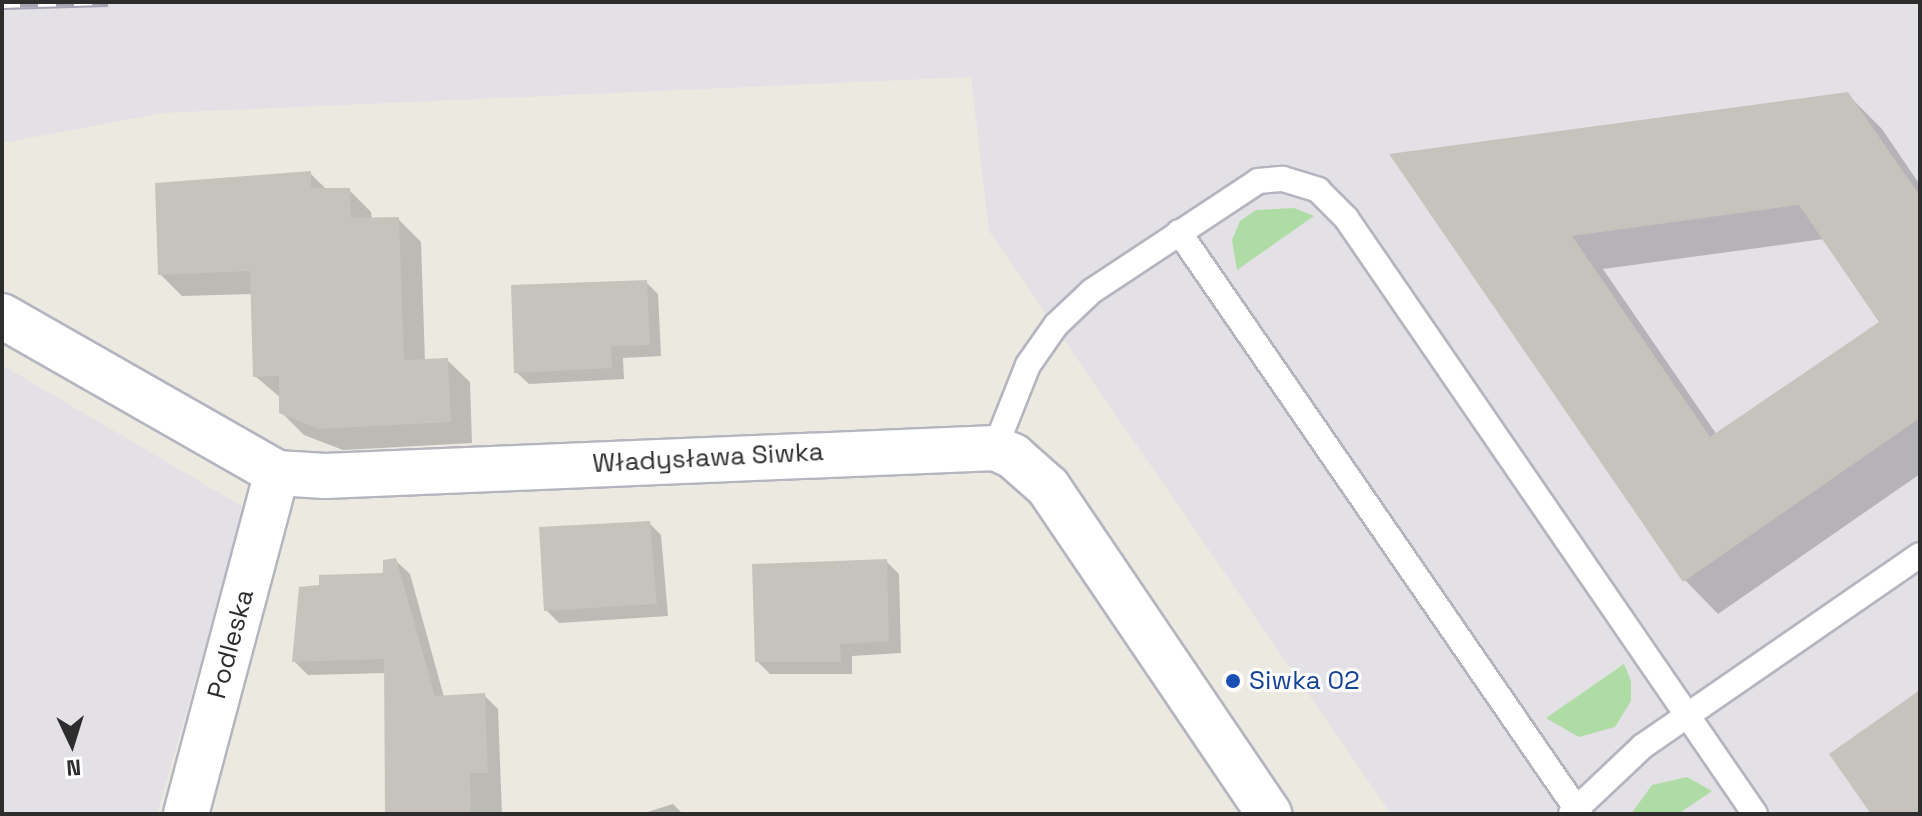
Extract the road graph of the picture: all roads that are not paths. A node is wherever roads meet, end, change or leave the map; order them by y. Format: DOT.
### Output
graph roads {
  1 [pos="1179,232"];
  2 [pos="2,316"];
  3 [pos="995,448"];
  4 [pos="277,473"];
  5 [pos="1920,555"];
  6 [pos="1687,715"];
  7 [pos="1576,812"];
  8 [pos="186,814"];
  9 [pos="1269,814"];
  10 [pos="1755,814"];
  1 -- 3 [label="lane"];
  1 -- 6 [label="lane"];
  1 -- 7 [label="lane"];
  2 -- 4 [label="street, Władysława Siwka"];
  3 -- 4 [label="street, Władysława Siwka"];
  3 -- 9 [label="street"];
  4 -- 8 [label="street, Podleska"];
  5 -- 6 [label="lane"];
  6 -- 7 [label="lane"];
  6 -- 10 [label="lane"];
}
